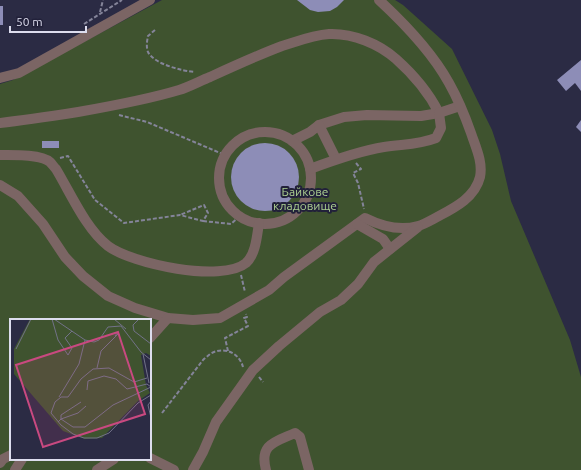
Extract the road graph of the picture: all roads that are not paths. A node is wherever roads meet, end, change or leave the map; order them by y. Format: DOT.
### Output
graph roads {
  1 [pos="150,0"];
  2 [pos="379,0"];
  3 [pos="0,78"];
  4 [pos="460,106"];
  5 [pos="439,113"];
  6 [pos="0,122"];
  7 [pos="319,124"];
  8 [pos="292,141"];
  9 [pos="0,155"];
  10 [pos="336,159"];
  11 [pos="310,169"];
  12 [pos="0,185"];
  13 [pos="259,223"];
  14 [pos="357,224"];
  15 [pos="419,226"];
  16 [pos="390,249"];
  17 [pos="168,318"];
  18 [pos="151,337"];
  19 [pos="10,454"];
  20 [pos="151,458"];
  21 [pos="21,460"];
  22 [pos="112,460"];
  23 [pos="0,464"];
  24 [pos="2,470"];
  25 [pos="15,470"];
  26 [pos="97,470"];
  27 [pos="174,470"];
  28 [pos="193,470"];
  29 [pos="266,470"];
  30 [pos="309,470"];
  1 -- 3 [label="lane"];
  2 -- 4 [label="lane"];
  4 -- 5 [label="lane"];
  4 -- 15 [label="lane"];
  5 -- 6 [label="lane"];
  5 -- 7 [label="lane"];
  5 -- 10 [label="lane"];
  7 -- 8 [label="lane"];
  7 -- 10 [label="lane"];
  8 -- 11 [label="lane"];
  8 -- 13 [label="lane"];
  9 -- 13 [label="lane"];
  10 -- 11 [label="lane"];
  11 -- 13 [label="lane"];
  12 -- 17 [label="lane"];
  14 -- 15 [label="lane"];
  14 -- 16 [label="lane"];
  14 -- 17 [label="lane"];
  15 -- 16 [label="lane"];
  16 -- 28 [label="lane"];
  17 -- 18 [label="lane"];
  19 -- 23 [label="lane"];
  20 -- 27 [label="lane"];
  21 -- 25 [label="lane"];
  22 -- 26 [label="lane"];
  23 -- 24 [label="lane"];
  29 -- 30 [label="lane"];
}
